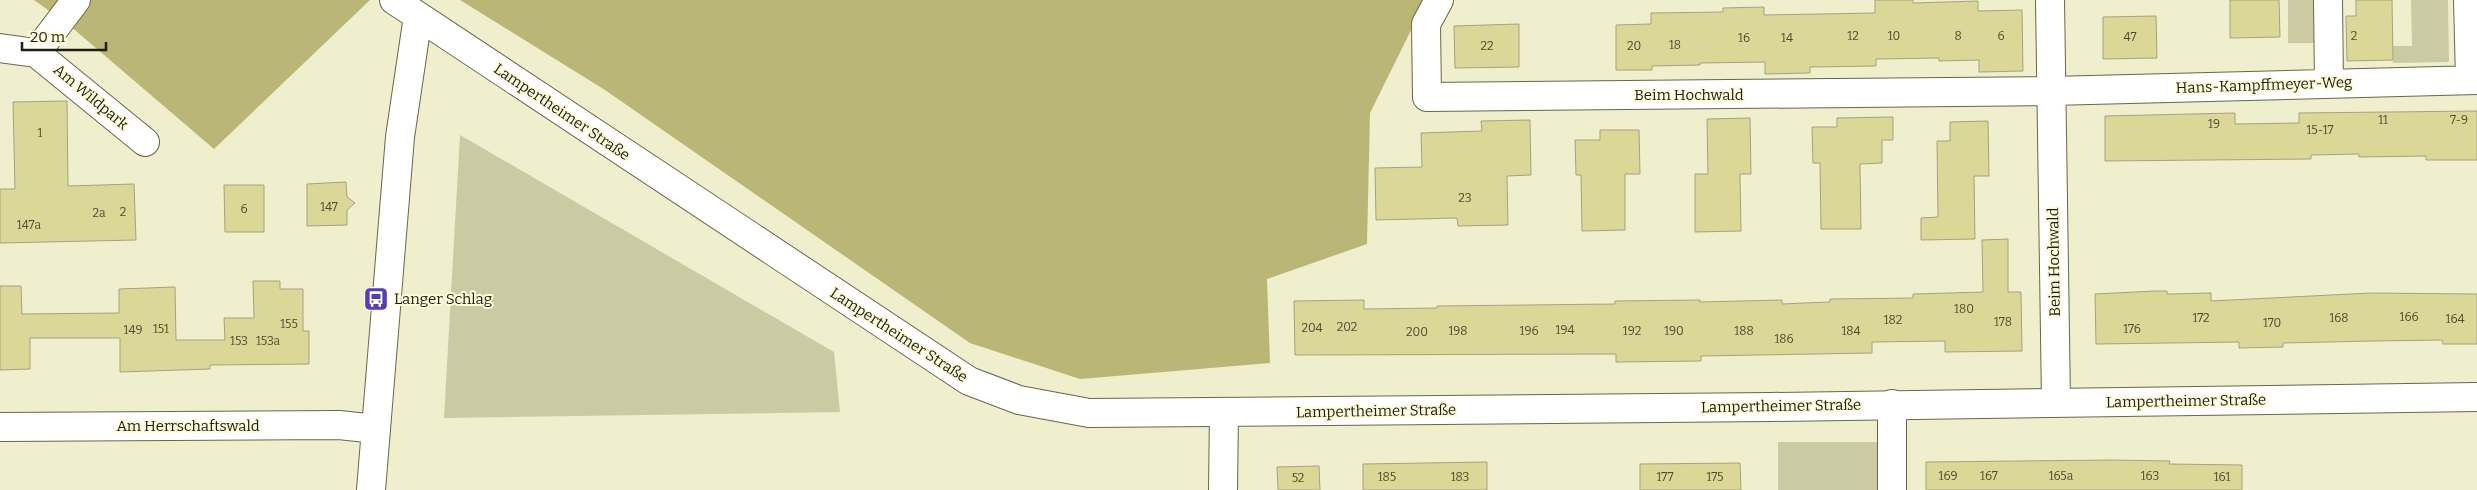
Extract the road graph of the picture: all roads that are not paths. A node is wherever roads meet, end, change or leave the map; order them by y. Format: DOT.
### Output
graph roads {
  1 [pos="76,0"];
  2 [pos="394,0"];
  3 [pos="1439,0"];
  4 [pos="2050,0"];
  5 [pos="2328,0"];
  6 [pos="2468,0"];
  7 [pos="418,16"];
  8 [pos="0,48"];
  9 [pos="36,53"];
  10 [pos="2473,80"];
  11 [pos="2329,84"];
  12 [pos="2051,92"];
  13 [pos="145,142"];
  14 [pos="2477,397"];
  15 [pos="2056,402"];
  16 [pos="1892,404"];
  17 [pos="1224,412"];
  18 [pos="0,427"];
  19 [pos="376,429"];
  20 [pos="372,490"];
  21 [pos="1223,490"];
  22 [pos="1892,490"];
  1 -- 9 [label="street"];
  2 -- 7 [label="street, Lampertheimer Straße"];
  3 -- 12 [label="street, Beim Hochwald"];
  4 -- 12 [label="street, Beim Hochwald"];
  5 -- 11 [label="street"];
  6 -- 10 [label="street"];
  7 -- 17 [label="street, Lampertheimer Straße"];
  7 -- 19 [label="street"];
  8 -- 9 [label="street"];
  9 -- 13 [label="street, Am Wildpark"];
  10 -- 11 [label="street, Hans-Kampffmeyer-Weg"];
  11 -- 12 [label="street, Hans-Kampffmeyer-Weg"];
  12 -- 15 [label="street, Beim Hochwald"];
  14 -- 15 [label="street, Lampertheimer Straße"];
  15 -- 16 [label="street, Lampertheimer Straße"];
  16 -- 17 [label="street, Lampertheimer Straße"];
  16 -- 22 [label="street"];
  17 -- 21 [label="street"];
  18 -- 19 [label="street, Am Herrschaftswald"];
  19 -- 20 [label="street"];
}
